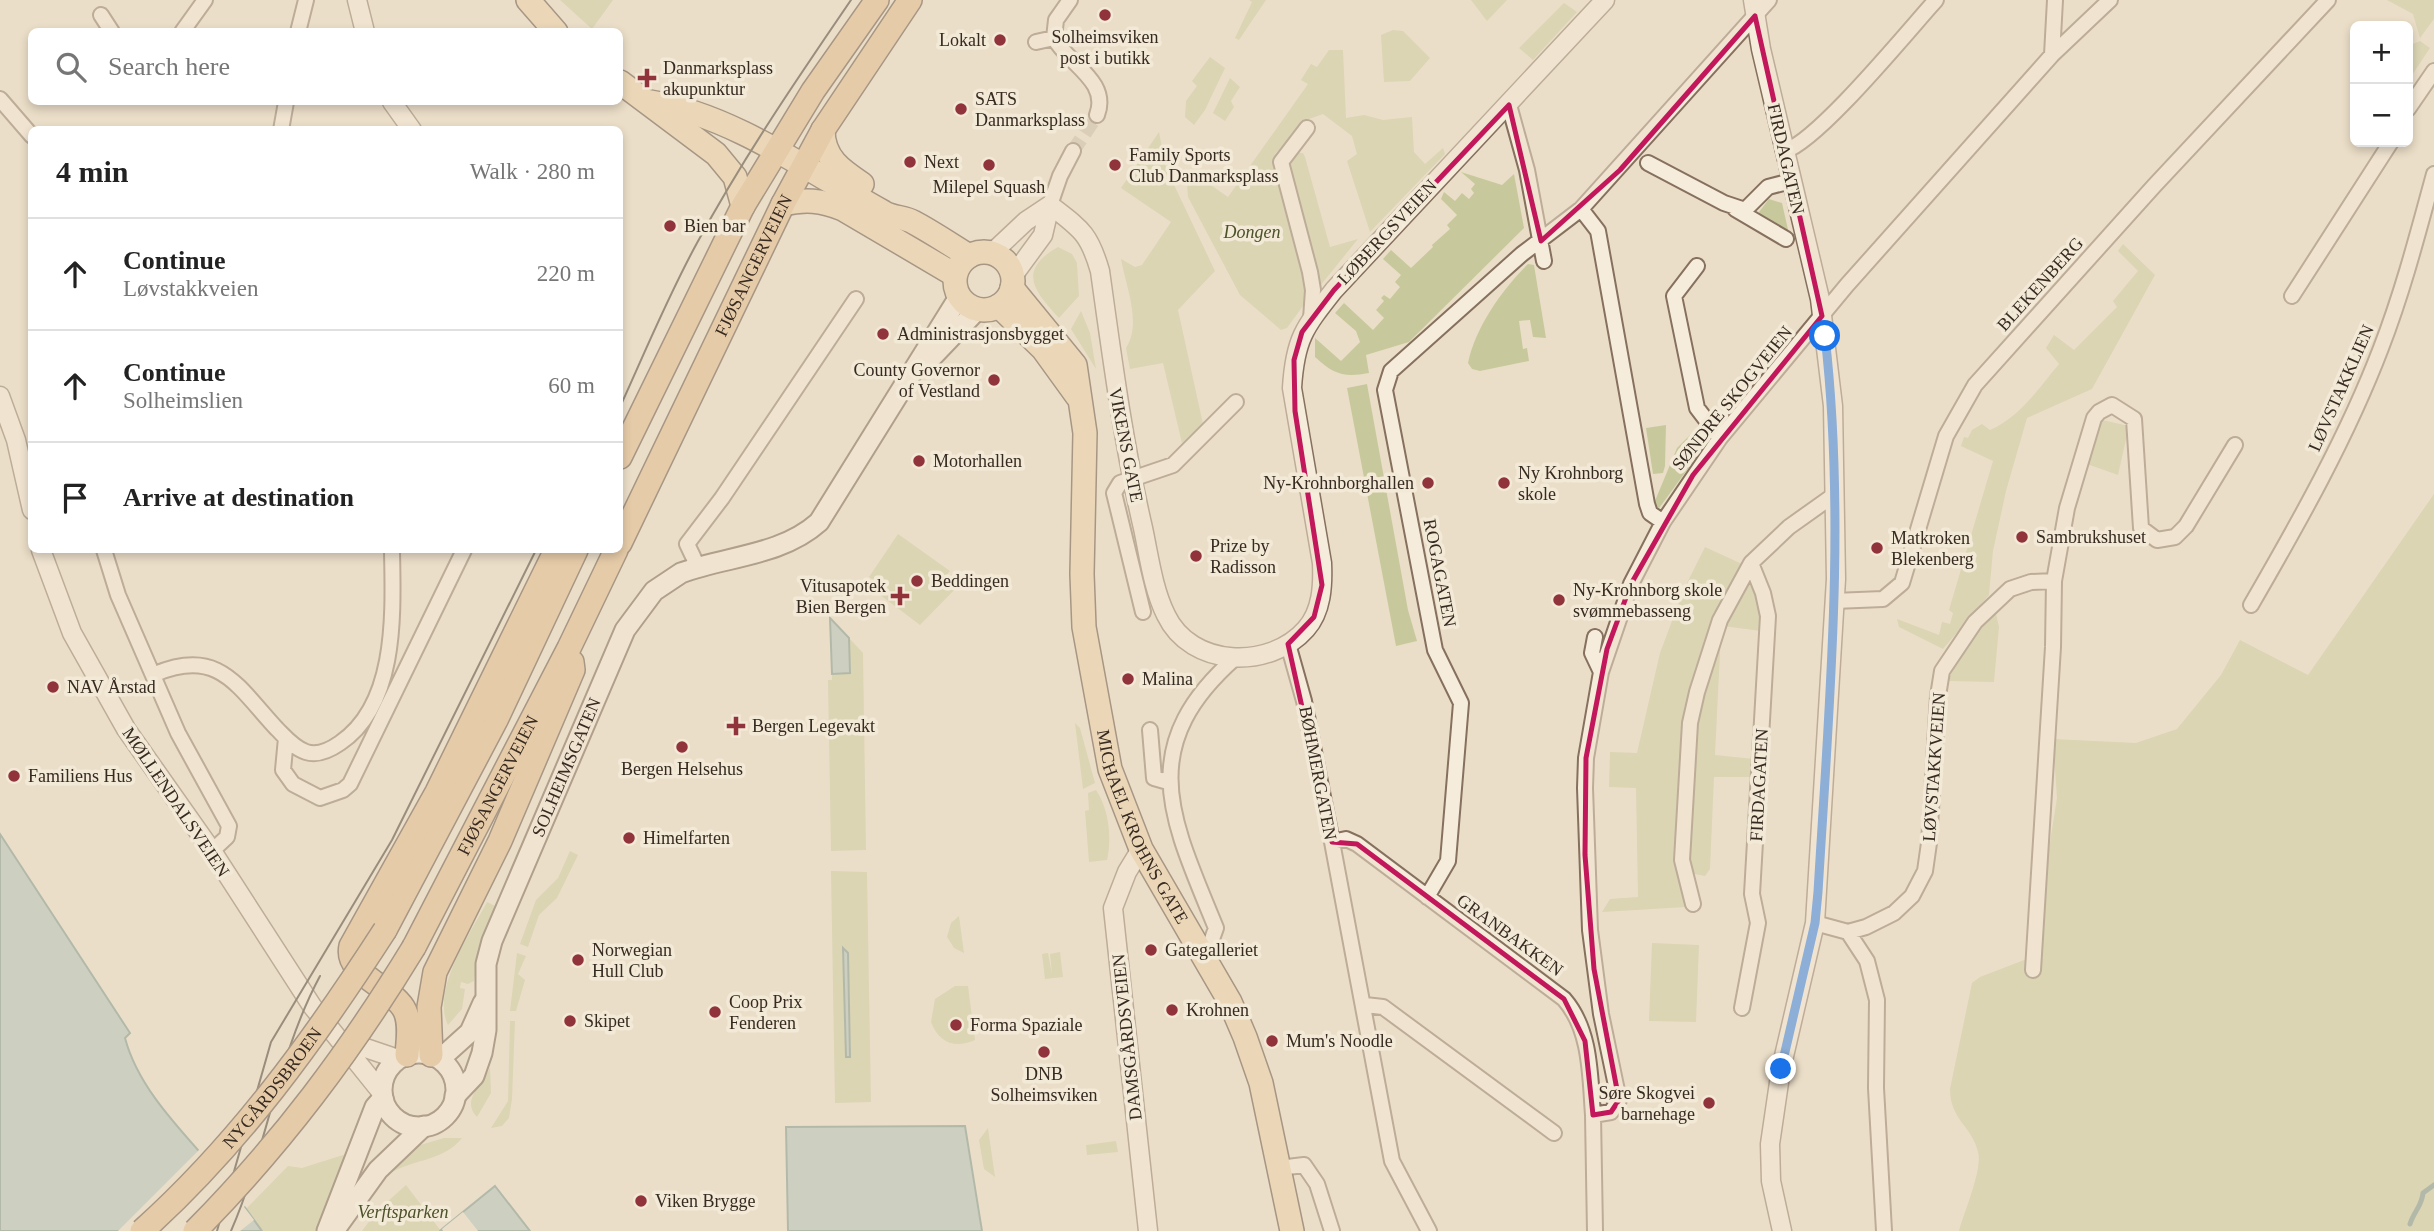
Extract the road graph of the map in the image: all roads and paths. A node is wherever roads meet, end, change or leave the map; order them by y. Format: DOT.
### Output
graph roads {
  1 [pos="205,0"];
  2 [pos="306,0"];
  3 [pos="357,0"];
  4 [pos="528,0"];
  5 [pos="877,0"];
  6 [pos="910,0"];
  7 [pos="1070,0"];
  8 [pos="1605,0"];
  9 [pos="1769,0"];
  10 [pos="1936,0"];
  11 [pos="2055,0"];
  12 [pos="2110,0"];
  13 [pos="2328,0"];
  14 [pos="1754,8"];
  15 [pos="101,15"];
  16 [pos="109,28"];
  17 [pos="185,28"];
  18 [pos="299,28"];
  19 [pos="364,28"];
  20 [pos="552,28"];
  21 [pos="1054,38"];
  22 [pos="1036,41"];
  23 [pos="2052,55"];
  24 [pos="2434,71"];
  25 [pos="623,84"];
  26 [pos="0,99"];
  27 [pos="650,102"];
  28 [pos="2413,102"];
  29 [pos="1509,104"];
  30 [pos="285,105"];
  31 [pos="394,105"];
  32 [pos="1097,115"];
  33 [pos="282,126"];
  34 [pos="409,126"];
  35 [pos="1307,128"];
  36 [pos="28,130"];
  37 [pos="822,131"];
  38 [pos="2388,147"];
  39 [pos="775,151"];
  40 [pos="1073,151"];
  41 [pos="1785,151"];
  42 [pos="1648,163"];
  43 [pos="803,166"];
  44 [pos="2434,174"];
  45 [pos="1791,181"];
  46 [pos="783,204"];
  47 [pos="1050,205"];
  48 [pos="743,206"];
  49 [pos="1734,208"];
  50 [pos="1581,209"];
  51 [pos="912,221"];
  52 [pos="1541,239"];
  53 [pos="1786,239"];
  54 [pos="992,253"];
  55 [pos="969,256"];
  56 [pos="1544,261"];
  57 [pos="1697,266"];
  58 [pos="955,275"];
  59 [pos="992,295"];
  60 [pos="2292,296"];
  61 [pos="856,299"];
  62 [pos="1822,316"];
  63 [pos="1311,319"];
  64 [pos="0,396"];
  65 [pos="1236,402"];
  66 [pos="1720,438"];
  67 [pos="2235,445"];
  68 [pos="623,451"];
  69 [pos="1132,480"];
  70 [pos="28,492"];
  71 [pos="1834,495"];
  72 [pos="1663,522"];
  73 [pos="623,537"];
  74 [pos="42,553"];
  75 [pos="105,553"];
  76 [pos="392,553"];
  77 [pos="463,553"];
  78 [pos="555,553"];
  79 [pos="575,553"];
  80 [pos="615,553"];
  81 [pos="1751,563"];
  82 [pos="698,567"];
  83 [pos="2054,580"];
  84 [pos="1835,601"];
  85 [pos="2251,605"];
  86 [pos="1143,612"];
  87 [pos="1595,637"];
  88 [pos="1288,644"];
  89 [pos="569,648"];
  90 [pos="1235,658"];
  91 [pos="1601,671"];
  92 [pos="155,674"];
  93 [pos="1150,730"];
  94 [pos="286,738"];
  95 [pos="1168,782"];
  96 [pos="1332,842"];
  97 [pos="1141,849"];
  98 [pos="212,851"];
  99 [pos="1427,897"];
  100 [pos="1693,904"];
  101 [pos="1815,923"];
  102 [pos="385,930"];
  103 [pos="1848,932"];
  104 [pos="414,947"];
  105 [pos="1201,954"];
  106 [pos="2033,970"];
  107 [pos="435,972"];
  108 [pos="390,990"];
  109 [pos="484,1002"];
  110 [pos="1364,1004"];
  111 [pos="1742,1008"];
  112 [pos="338,1038"];
  113 [pos="402,1057"];
  114 [pos="435,1057"];
  115 [pos="383,1095"];
  116 [pos="455,1096"];
  117 [pos="1593,1115"];
  118 [pos="424,1126"];
  119 [pos="1554,1133"];
  120 [pos="1279,1168"];
  121 [pos="142,1231"];
  122 [pos="195,1231"];
  123 [pos="327,1231"];
  124 [pos="334,1231"];
  125 [pos="1148,1231"];
  126 [pos="1292,1231"];
  127 [pos="1332,1231"];
  128 [pos="1429,1231"];
  129 [pos="1595,1231"];
  130 [pos="1782,1231"];
  131 [pos="1884,1231"];
  1 -- 17 [label="street"];
  2 -- 18 [label="street"];
  3 -- 19 [label="street"];
  4 -- 20 [label="main road"];
  5 -- 39 [label="highway, FJØSANGERVEIEN"];
  6 -- 37 [label="highway, FJØSANGERVEIEN"];
  7 -- 21 [label="street"];
  8 -- 29 [label="street, LØBERGSVEIEN"];
  9 -- 14 [label="street, ROGAGATEN"];
  10 -- 41 [label="street"];
  11 -- 23 [label="street"];
  12 -- 23 [label="street, SØNDRE SKOGVEIEN"];
  13 -- 84 [label="street, BLEKENBERG"];
  14 -- 41 [label="street, FIRDAGATEN"];
  14 -- 50 [label="street, ROGAGATEN"];
  15 -- 16 [label="street"];
  21 -- 22 [label="street"];
  21 -- 32 [label="street"];
  23 -- 62 [label="street, SØNDRE SKOGVEIEN"];
  24 -- 28 [label="street"];
  25 -- 27 [label="main road"];
  26 -- 36 [label="street"];
  27 -- 39 [label="main road"];
  27 -- 48 [label="main road"];
  29 -- 52 [label="street"];
  29 -- 63 [label="street, LØBERGSVEIEN"];
  30 -- 33 [label="street"];
  31 -- 34 [label="street"];
  35 -- 63 [label="street, LØBERGSVEIEN"];
  37 -- 43 [label="highway, FJØSANGERVEIEN"];
  37 -- 51 [label="main road"];
  38 -- 60 [label="street"];
  39 -- 43 [label="main road"];
  39 -- 48 [label="highway, FJØSANGERVEIEN"];
  40 -- 47 [label="street, SOLHEIMSGATEN"];
  41 -- 45 [label="street, FIRDAGATEN"];
  42 -- 49 [label="street"];
  43 -- 46 [label="highway, FJØSANGERVEIEN"];
  43 -- 51 [label="main road"];
  44 -- 85 [label="street, LØVSTAKKLIEN"];
  45 -- 49 [label="street"];
  45 -- 62 [label="street, FIRDAGATEN"];
  46 -- 58 [label="main road"];
  46 -- 73 [label="highway, FJØSANGERVEIEN"];
  47 -- 54 [label="street"];
  47 -- 59 [label="street, SOLHEIMSGATEN"];
  47 -- 69 [label="street, VIKENS GATE"];
  48 -- 68 [label="highway, FJØSANGERVEIEN"];
  49 -- 53 [label="street"];
  50 -- 52 [label="street, ROGAGATEN"];
  50 -- 72 [label="street"];
  51 -- 55 [label="main road"];
  52 -- 56 [label="street"];
  52 -- 99 [label="street, ROGAGATEN"];
  54 -- 55 [label="main road"];
  54 -- 59 [label="main road, MICHAEL KROHNS GATE"];
  55 -- 58 [label="main road"];
  57 -- 66 [label="street"];
  58 -- 59 [label="main road"];
  59 -- 82 [label="main road, SOLHEIMSGATEN"];
  59 -- 97 [label="main road, MICHAEL KROHNS GATE"];
  61 -- 82 [label="street"];
  62 -- 66 [label="street, SØNDRE SKOGVEIEN"];
  62 -- 71 [label="street"];
  63 -- 88 [label="street"];
  64 -- 70 [label="street"];
  65 -- 69 [label="street"];
  66 -- 72 [label="street, SØNDRE SKOGVEIEN"];
  67 -- 83 [label="street"];
  69 -- 86 [label="street"];
  69 -- 90 [label="street, VIKENS GATE"];
  71 -- 81 [label="street"];
  71 -- 84 [label="street"];
  72 -- 91 [label="street, SØNDRE SKOGVEIEN"];
  74 -- 98 [label="street, MØLLENDALSVEIEN"];
  75 -- 92 [label="street"];
  76 -- 94 [label="street"];
  77 -- 94 [label="street"];
  78 -- 108 [label="highway"];
  79 -- 102 [label="highway, FJØSANGERVEIEN"];
  80 -- 89 [label="highway, FJØSANGERVEIEN"];
  81 -- 100 [label="street"];
  81 -- 111 [label="street, FIRDAGATEN"];
  82 -- 109 [label="main road, SOLHEIMSGATEN"];
  83 -- 103 [label="street, LØVSTAKKVEIEN"];
  83 -- 106 [label="street"];
  84 -- 101 [label="street"];
  87 -- 91 [label="street"];
  88 -- 90 [label="street, VIKENS GATE"];
  88 -- 96 [label="street, BØHMERGATEN"];
  89 -- 104 [label="highway, FJØSANGERVEIEN"];
  89 -- 107 [label="highway"];
  90 -- 95 [label="street"];
  91 -- 117 [label="street, SØNDRE SKOGVEIEN"];
  92 -- 94 [label="street"];
  92 -- 98 [label="street"];
  93 -- 95 [label="street"];
  95 -- 105 [label="street"];
  96 -- 99 [label="street, GRANBAKKEN"];
  96 -- 110 [label="street, BØHMERGATEN"];
  97 -- 105 [label="main road, MICHAEL KROHNS GATE"];
  97 -- 125 [label="street, DAMSGÅRDSVEIEN"];
  98 -- 112 [label="street, MØLLENDALSVEIEN"];
  99 -- 117 [label="street, GRANBAKKEN"];
  101 -- 103 [label="street"];
  101 -- 130 [label="street"];
  102 -- 121 [label="highway, NYGÅRDSBROEN, bridge"];
  103 -- 131 [label="street"];
  104 -- 122 [label="highway, NYGÅRDSBROEN, bridge"];
  105 -- 120 [label="main road, MICHAEL KROHNS GATE"];
  107 -- 108 [label="highway"];
  107 -- 114 [label="highway"];
  108 -- 113 [label="highway"];
  109 -- 114 [label="main road, SOLHEIMSGATEN"];
  109 -- 116 [label="main road, SOLHEIMSGATEN"];
  110 -- 119 [label="street"];
  110 -- 128 [label="street, BØHMERGATEN"];
  112 -- 113 [label="street"];
  112 -- 115 [label="street, MØLLENDALSVEIEN"];
  113 -- 114 [label="main road"];
  113 -- 115 [label="main road"];
  114 -- 116 [label="main road"];
  115 -- 118 [label="main road"];
  115 -- 123 [label="main road"];
  116 -- 118 [label="main road"];
  117 -- 129 [label="street"];
  118 -- 124 [label="main road"];
  120 -- 126 [label="main road, MICHAEL KROHNS GATE"];
  120 -- 127 [label="street"];
}
